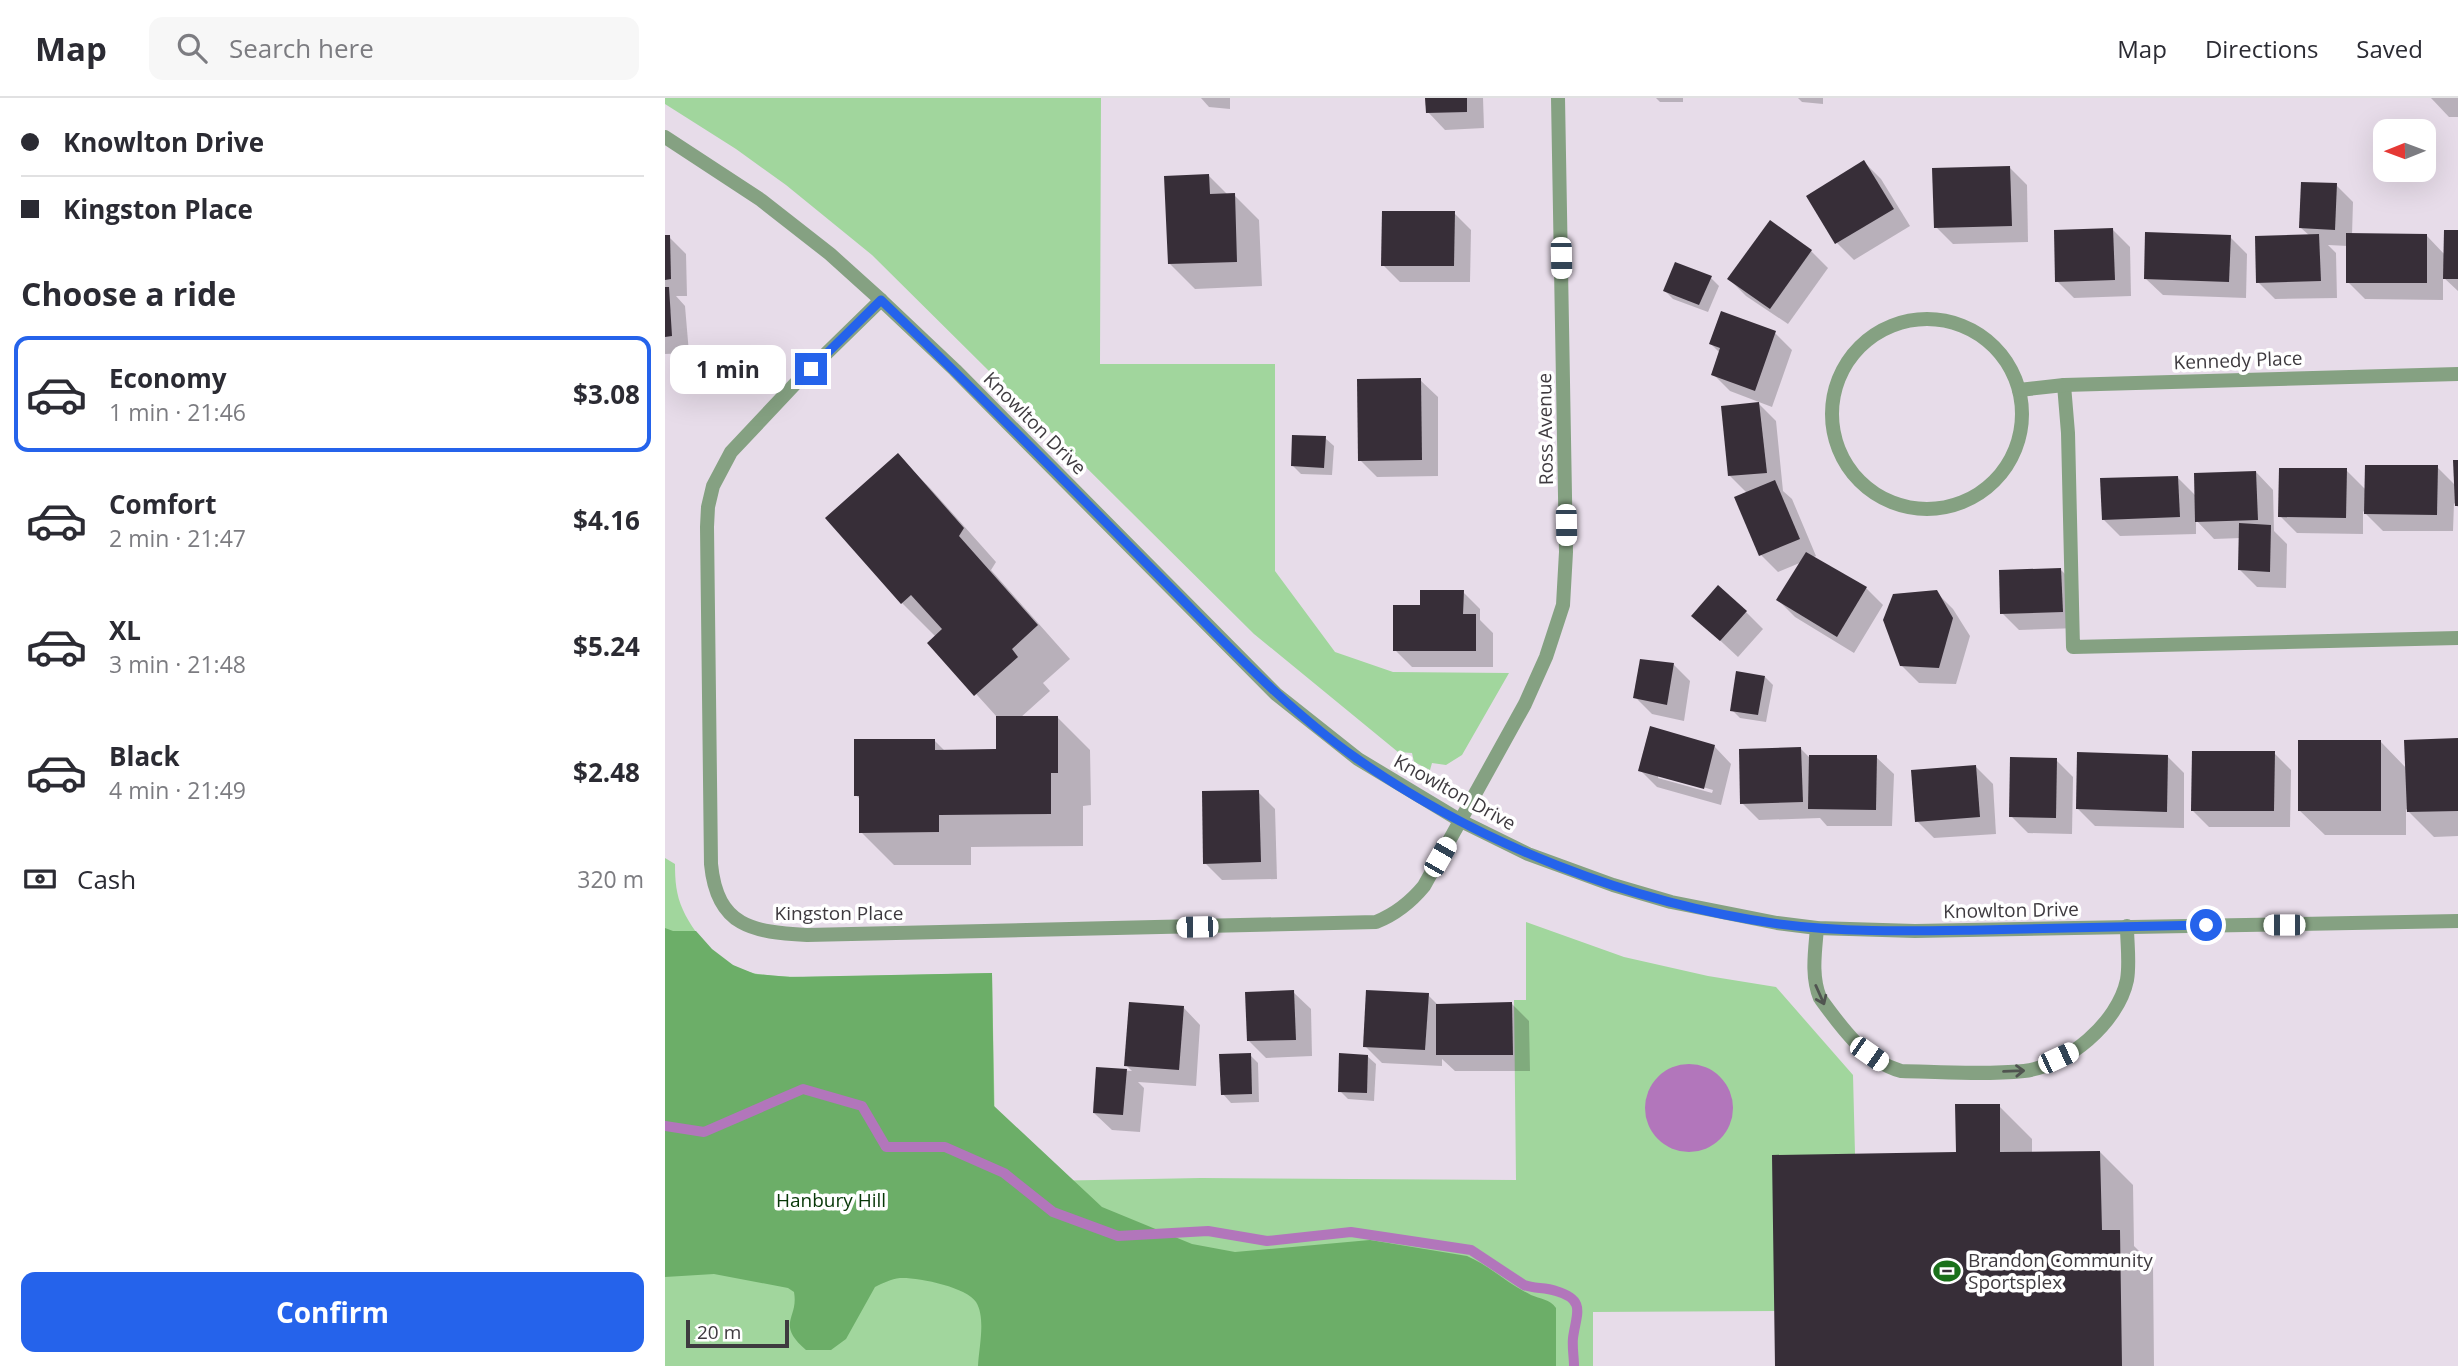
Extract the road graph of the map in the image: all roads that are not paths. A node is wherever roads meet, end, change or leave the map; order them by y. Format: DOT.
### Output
graph roads {
  1 [pos="1558,98"];
  2 [pos="665,137"];
  3 [pos="881,300"];
  4 [pos="2458,374"];
  5 [pos="2064,386"];
  6 [pos="2019,390"];
  7 [pos="2458,638"];
  8 [pos="1461,821"];
  9 [pos="2458,921"];
  10 [pos="2127,926"];
  11 [pos="1817,928"];
  1 -- 8 [label="street, Ross Avenue"];
  2 -- 3 [label="street, Knowlton Drive"];
  3 -- 8 [label="street, Knowlton Drive"];
  3 -- 8 [label="street, Kingston Place"];
  4 -- 5 [label="street, Kennedy Place"];
  5 -- 6 [label="street, Kennedy Place"];
  5 -- 7 [label="street"];
  6 -- 6 [label="street"];
  8 -- 11 [label="street, Knowlton Drive"];
  9 -- 10 [label="street, Knowlton Drive"];
  10 -- 11 [label="street, Knowlton Drive"];
  11 -- 10 [label="street, one-way"];
}
